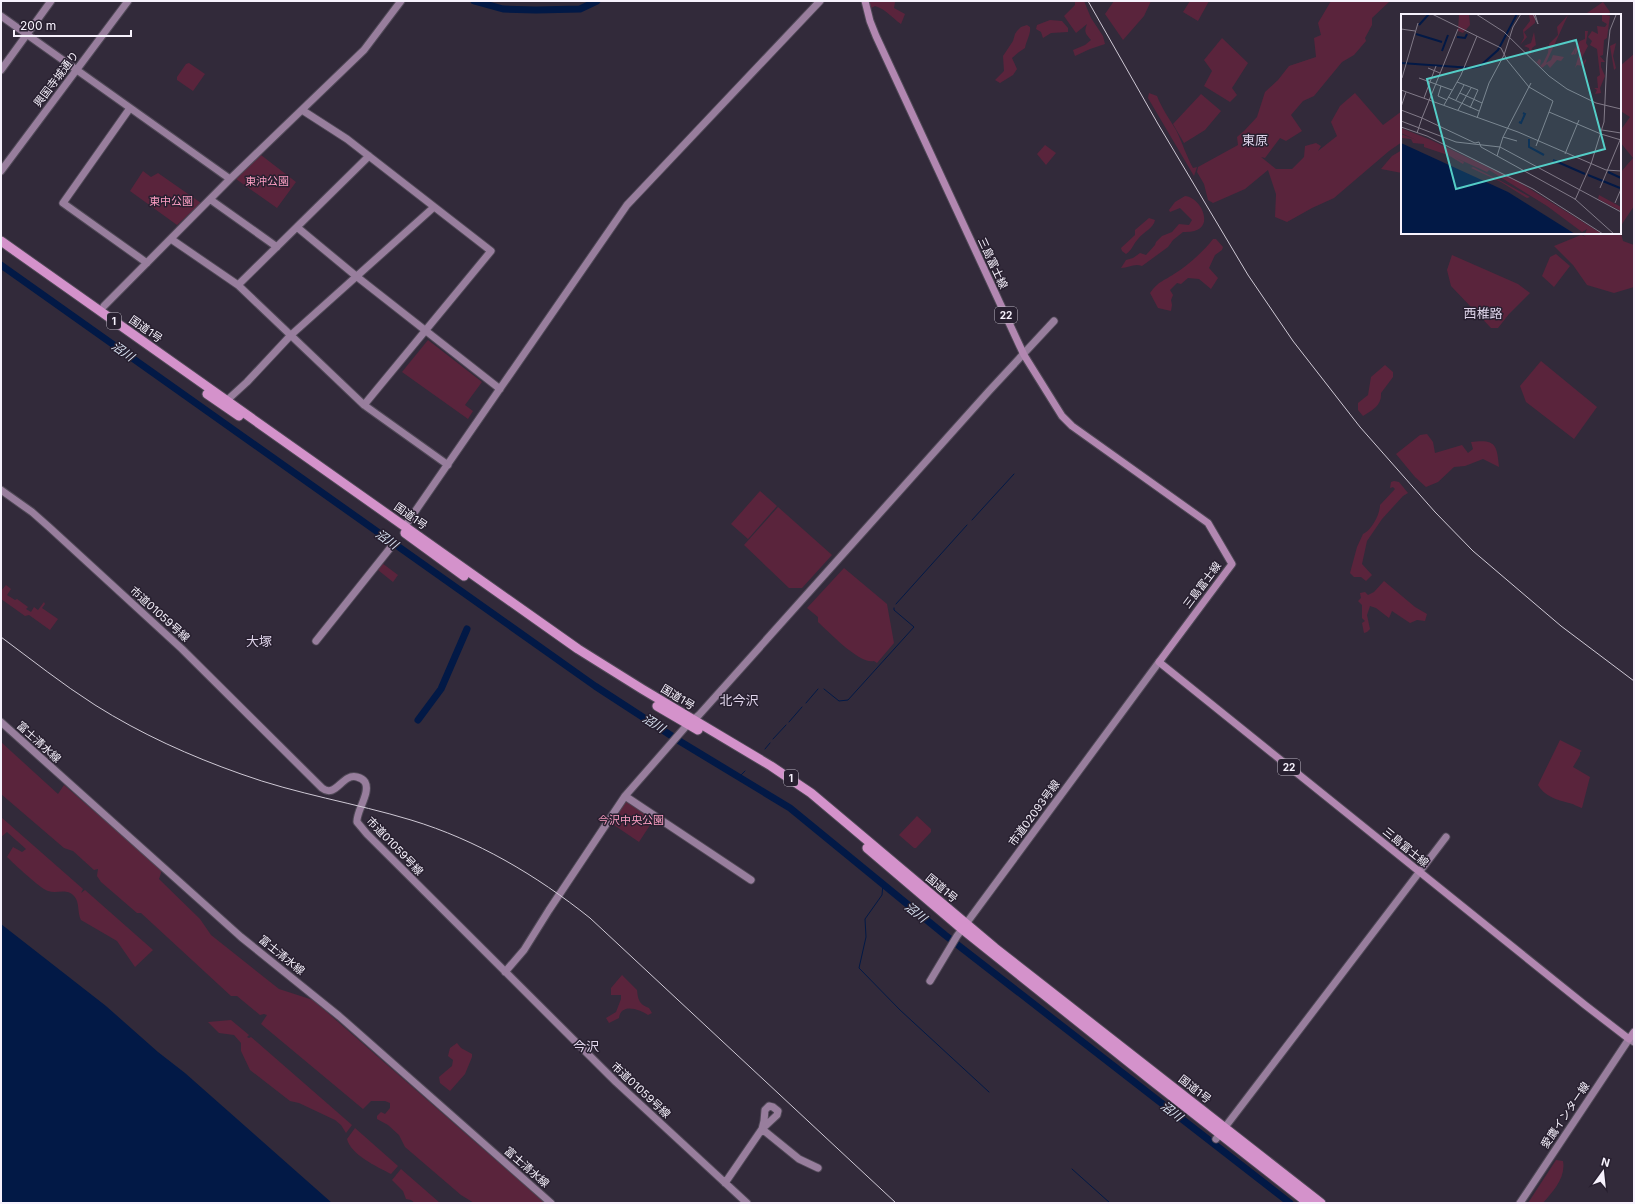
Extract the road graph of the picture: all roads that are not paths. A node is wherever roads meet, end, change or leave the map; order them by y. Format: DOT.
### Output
graph roads {
  1 [pos="51,1"];
  2 [pos="128,1"];
  3 [pos="401,1"];
  4 [pos="820,1"];
  5 [pos="865,1"];
  6 [pos="1,16"];
  7 [pos="27,34"];
  8 [pos="1,70"];
  9 [pos="76,70"];
  10 [pos="130,108"];
  11 [pos="302,110"];
  12 [pos="369,156"];
  13 [pos="1,171"];
  14 [pos="230,179"];
  15 [pos="211,200"];
  16 [pos="434,207"];
  17 [pos="298,228"];
  18 [pos="171,239"];
  19 [pos="1,241"];
  20 [pos="1,248"];
  21 [pos="277,248"];
  22 [pos="147,263"];
  23 [pos="356,276"];
  24 [pos="238,285"];
  25 [pos="104,306"];
  26 [pos="1054,321"];
  27 [pos="425,330"];
  28 [pos="291,335"];
  29 [pos="1024,355"];
  30 [pos="500,389"];
  31 [pos="225,402"];
  32 [pos="364,405"];
  33 [pos="448,465"];
  34 [pos="1,490"];
  35 [pos="405,526"];
  36 [pos="391,547"];
  37 [pos="316,641"];
  38 [pos="1159,662"];
  39 [pos="1,722"];
  40 [pos="691,722"];
  41 [pos="626,796"];
  42 [pos="1446,837"];
  43 [pos="1419,872"];
  44 [pos="751,880"];
  45 [pos="961,929"];
  46 [pos="506,972"];
  47 [pos="930,981"];
  48 [pos="1634,1032"];
  49 [pos="1632,1041"];
  50 [pos="1220,1133"];
  51 [pos="818,1168"];
  52 [pos="725,1183"];
  53 [pos="551,1203"];
  54 [pos="747,1203"];
  55 [pos="1308,1203"];
  56 [pos="1321,1203"];
  57 [pos="1520,1203"];
  1 -- 7 [label="street"];
  2 -- 9 [label="street, 興国寺城通り"];
  3 -- 11 [label="street"];
  4 -- 30 [label="street"];
  5 -- 29 [label="main road, 三島富士線 / 22"];
  6 -- 7 [label="street"];
  7 -- 8 [label="street"];
  7 -- 9 [label="street"];
  9 -- 10 [label="street"];
  9 -- 13 [label="street, 興国寺城通り"];
  10 -- 14 [label="street"];
  10 -- 22 [label="street"];
  11 -- 12 [label="street"];
  11 -- 14 [label="street"];
  12 -- 16 [label="street"];
  12 -- 17 [label="street"];
  14 -- 15 [label="street"];
  15 -- 18 [label="street"];
  15 -- 21 [label="street"];
  16 -- 23 [label="street"];
  16 -- 27 [label="street"];
  17 -- 21 [label="street"];
  17 -- 23 [label="street"];
  18 -- 22 [label="street"];
  18 -- 24 [label="street"];
  19 -- 31 [label="highway, 国道1号 / 1"];
  20 -- 31 [label="highway, 国道1号 / 1"];
  21 -- 24 [label="street"];
  22 -- 25 [label="street"];
  23 -- 27 [label="street"];
  23 -- 28 [label="street"];
  24 -- 28 [label="street"];
  26 -- 29 [label="street"];
  27 -- 30 [label="street"];
  27 -- 32 [label="street"];
  28 -- 31 [label="street"];
  28 -- 32 [label="street"];
  29 -- 38 [label="main road, 三島富士線 / 22"];
  29 -- 40 [label="street"];
  30 -- 33 [label="street"];
  31 -- 35 [label="highway, 国道1号 / 1"];
  31 -- 40 [label="highway, 国道1号 / 1"];
  32 -- 33 [label="street"];
  33 -- 35 [label="street"];
  34 -- 46 [label="street, 市道01059号線"];
  35 -- 40 [label="highway, 国道1号 / 1"];
  36 -- 37 [label="street"];
  38 -- 43 [label="main road, 三島富士線 / 22"];
  38 -- 45 [label="street, 市道02093号線"];
  39 -- 53 [label="street, 富士清水線"];
  40 -- 41 [label="street"];
  40 -- 45 [label="highway, 国道1号 / 1"];
  41 -- 44 [label="street"];
  41 -- 46 [label="street"];
  42 -- 43 [label="street"];
  43 -- 49 [label="main road, 三島富士線 / 22"];
  43 -- 50 [label="street"];
  45 -- 47 [label="street, 市道02093号線"];
  45 -- 50 [label="highway, 国道1号 / 1"];
  46 -- 52 [label="street, 市道01059号線"];
  48 -- 49 [label="main road"];
  49 -- 57 [label="street, 愛鷹インター線"];
  50 -- 55 [label="highway, 国道1号 / 1"];
  50 -- 56 [label="highway, 国道1号 / 1"];
  51 -- 52 [label="street"];
  52 -- 54 [label="street, 市道01059号線"];
}
